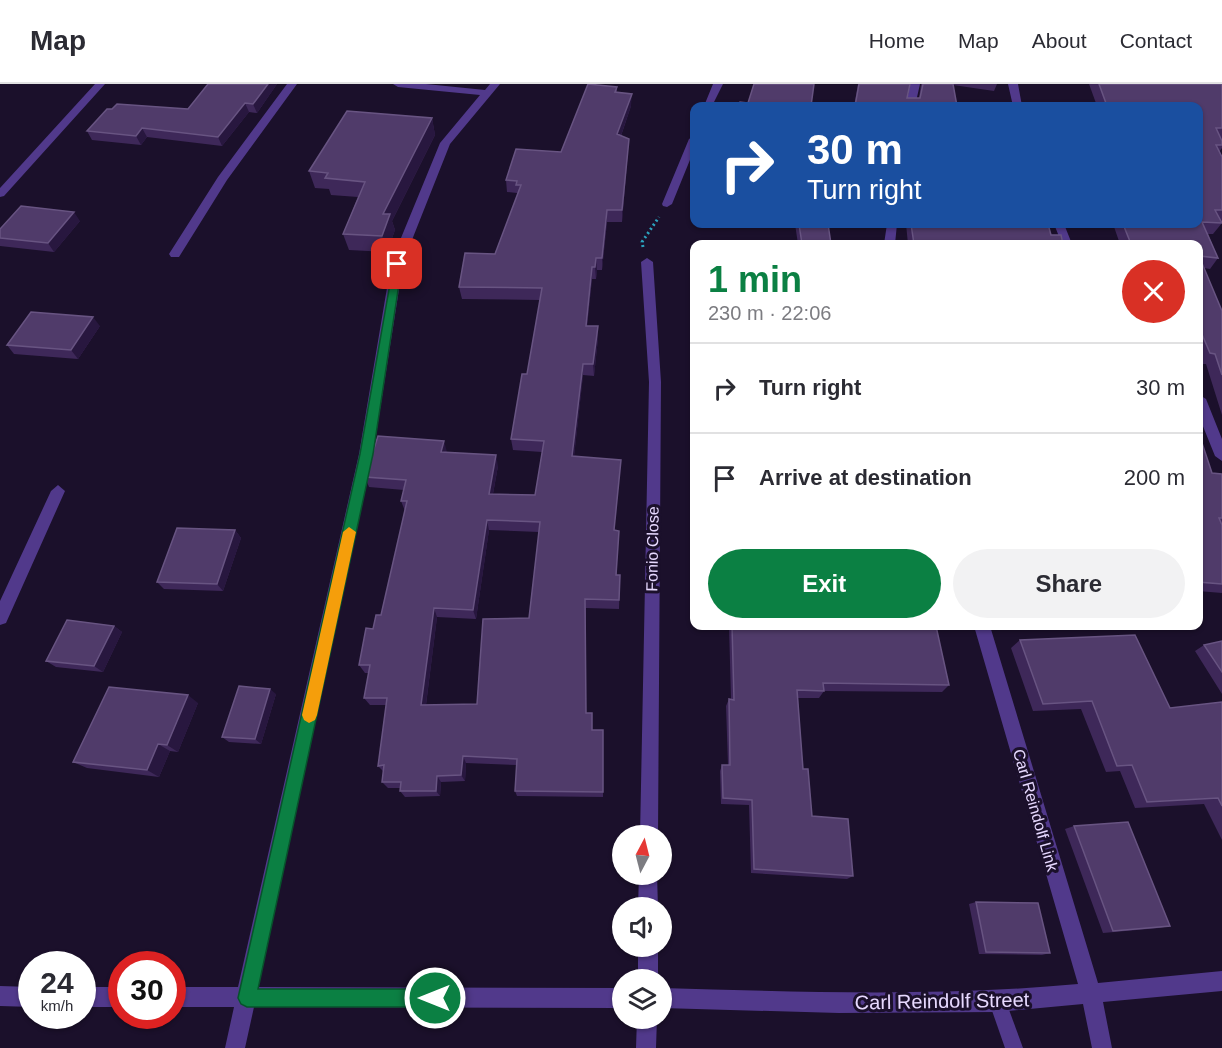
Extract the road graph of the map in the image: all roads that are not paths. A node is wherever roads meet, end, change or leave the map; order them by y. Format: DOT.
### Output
graph roads {
  1 [pos="100,84"];
  2 [pos="292,84"];
  3 [pos="398,84"];
  4 [pos="495,84"];
  5 [pos="717,84"];
  6 [pos="915,84"];
  7 [pos="1013,84"];
  8 [pos="487,93"];
  9 [pos="710,102"];
  10 [pos="912,102"];
  11 [pos="1017,102"];
  12 [pos="690,149"];
  13 [pos="0,194"];
  14 [pos="667,204"];
  15 [pos="175,254"];
  16 [pos="647,262"];
  17 [pos="1203,409"];
  18 [pos="1222,456"];
  19 [pos="58,491"];
  20 [pos="0,618"];
  21 [pos="983,630"];
  22 [pos="649,825"];
  23 [pos="1222,981"];
  24 [pos="1091,994"];
  25 [pos="0,996"];
  26 [pos="18,997"];
  27 [pos="186,998"];
  28 [pos="247,998"];
  29 [pos="612,998"];
  30 [pos="672,998"];
  31 [pos="998,1002"];
  32 [pos="647,1029"];
  33 [pos="235,1048"];
  34 [pos="646,1048"];
  35 [pos="1014,1048"];
  36 [pos="1102,1048"];
  1 -- 13 [label="street"];
  2 -- 15 [label="street"];
  3 -- 8 [label="street"];
  4 -- 8 [label="street"];
  5 -- 9 [label="street"];
  6 -- 10 [label="street"];
  7 -- 11 [label="street"];
  8 -- 28 [label="street"];
  12 -- 14 [label="street"];
  16 -- 22 [label="street, Fonio Close"];
  17 -- 18 [label="street"];
  19 -- 20 [label="street"];
  21 -- 24 [label="street, Carl Reindolf Link"];
  23 -- 24 [label="street, Carl Reindolf Street"];
  24 -- 31 [label="street, Carl Reindolf Street"];
  24 -- 36 [label="street, Carl Reindolf Link"];
  25 -- 26 [label="street"];
  27 -- 28 [label="street"];
  28 -- 29 [label="street"];
  28 -- 33 [label="street"];
  30 -- 31 [label="street, Carl Reindolf Street"];
  31 -- 35 [label="lane"];
  32 -- 34 [label="street"];
}
